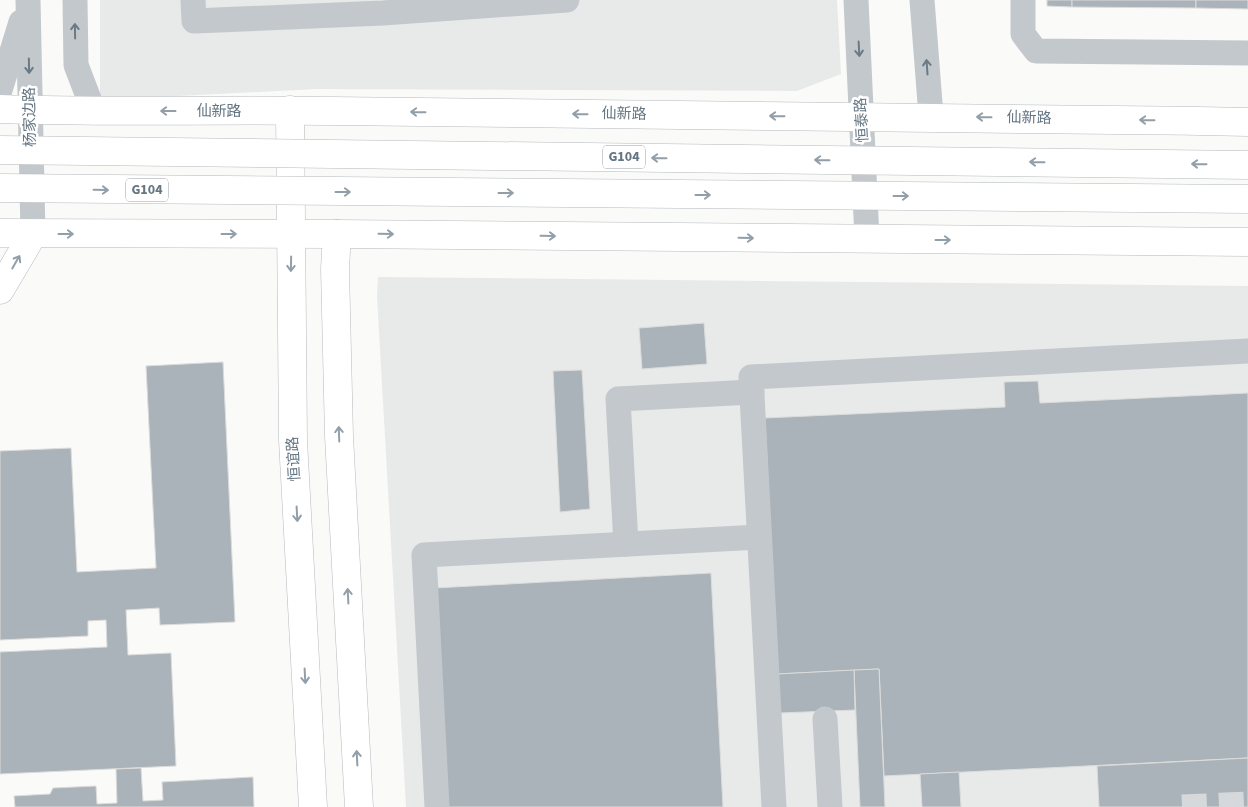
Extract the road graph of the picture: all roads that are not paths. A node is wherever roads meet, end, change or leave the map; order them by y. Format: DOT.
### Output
graph roads {
  1 [pos="27,0"];
  2 [pos="75,0"];
  3 [pos="193,0"];
  4 [pos="567,0"];
  5 [pos="856,0"];
  6 [pos="922,0"];
  7 [pos="1023,0"];
  8 [pos="1248,53"];
  9 [pos="0,90"];
  10 [pos="0,109"];
  11 [pos="30,110"];
  12 [pos="290,110"];
  13 [pos="94,112"];
  14 [pos="931,116"];
  15 [pos="862,117"];
  16 [pos="1248,122"];
  17 [pos="0,150"];
  18 [pos="1248,164"];
  19 [pos="0,188"];
  20 [pos="1248,199"];
  21 [pos="0,233"];
  22 [pos="33,234"];
  23 [pos="291,234"];
  24 [pos="337,234"];
  25 [pos="867,239"];
  26 [pos="1248,242"];
  27 [pos="0,290"];
  28 [pos="1248,351"];
  29 [pos="752,392"];
  30 [pos="759,537"];
  31 [pos="626,544"];
  32 [pos="825,719"];
  33 [pos="313,807"];
  34 [pos="359,807"];
  35 [pos="437,807"];
  36 [pos="774,807"];
  37 [pos="830,807"];
  1 -- 9 [label="street, 杨家边路"];
  1 -- 11 [label="street, 杨家边路, one-way"];
  13 -- 2 [label="street, one-way"];
  3 -- 4 [label="street"];
  5 -- 15 [label="street, 恒泰路, one-way"];
  14 -- 6 [label="street, one-way"];
  7 -- 8 [label="street"];
  10 -- 11 [label="main road, 仙新路"];
  11 -- 13 [label="main road, 仙新路"];
  11 -- 22 [label="street, 杨家边路"];
  12 -- 13 [label="main road, 仙新路, one-way"];
  15 -- 12 [label="main road, 仙新路, one-way"];
  12 -- 23 [label="main road, 恒谊路"];
  14 -- 15 [label="main road, 仙新路"];
  16 -- 14 [label="main road, 仙新路, one-way"];
  15 -- 25 [label="street, 恒泰路"];
  18 -- 17 [label="main road, G104, one-way, bridge"];
  19 -- 20 [label="main road, G104, one-way, bridge"];
  21 -- 22 [label="main road"];
  22 -- 23 [label="main road, one-way"];
  27 -- 22 [label="main road, one-way"];
  23 -- 24 [label="main road"];
  23 -- 33 [label="main road, 恒谊路, one-way"];
  24 -- 25 [label="main road, one-way"];
  34 -- 24 [label="main road, one-way"];
  25 -- 26 [label="main road, one-way"];
  28 -- 29 [label="street"];
  29 -- 30 [label="street"];
  29 -- 31 [label="street"];
  30 -- 31 [label="street"];
  30 -- 36 [label="street"];
  31 -- 35 [label="street"];
  32 -- 37 [label="street"];
}
